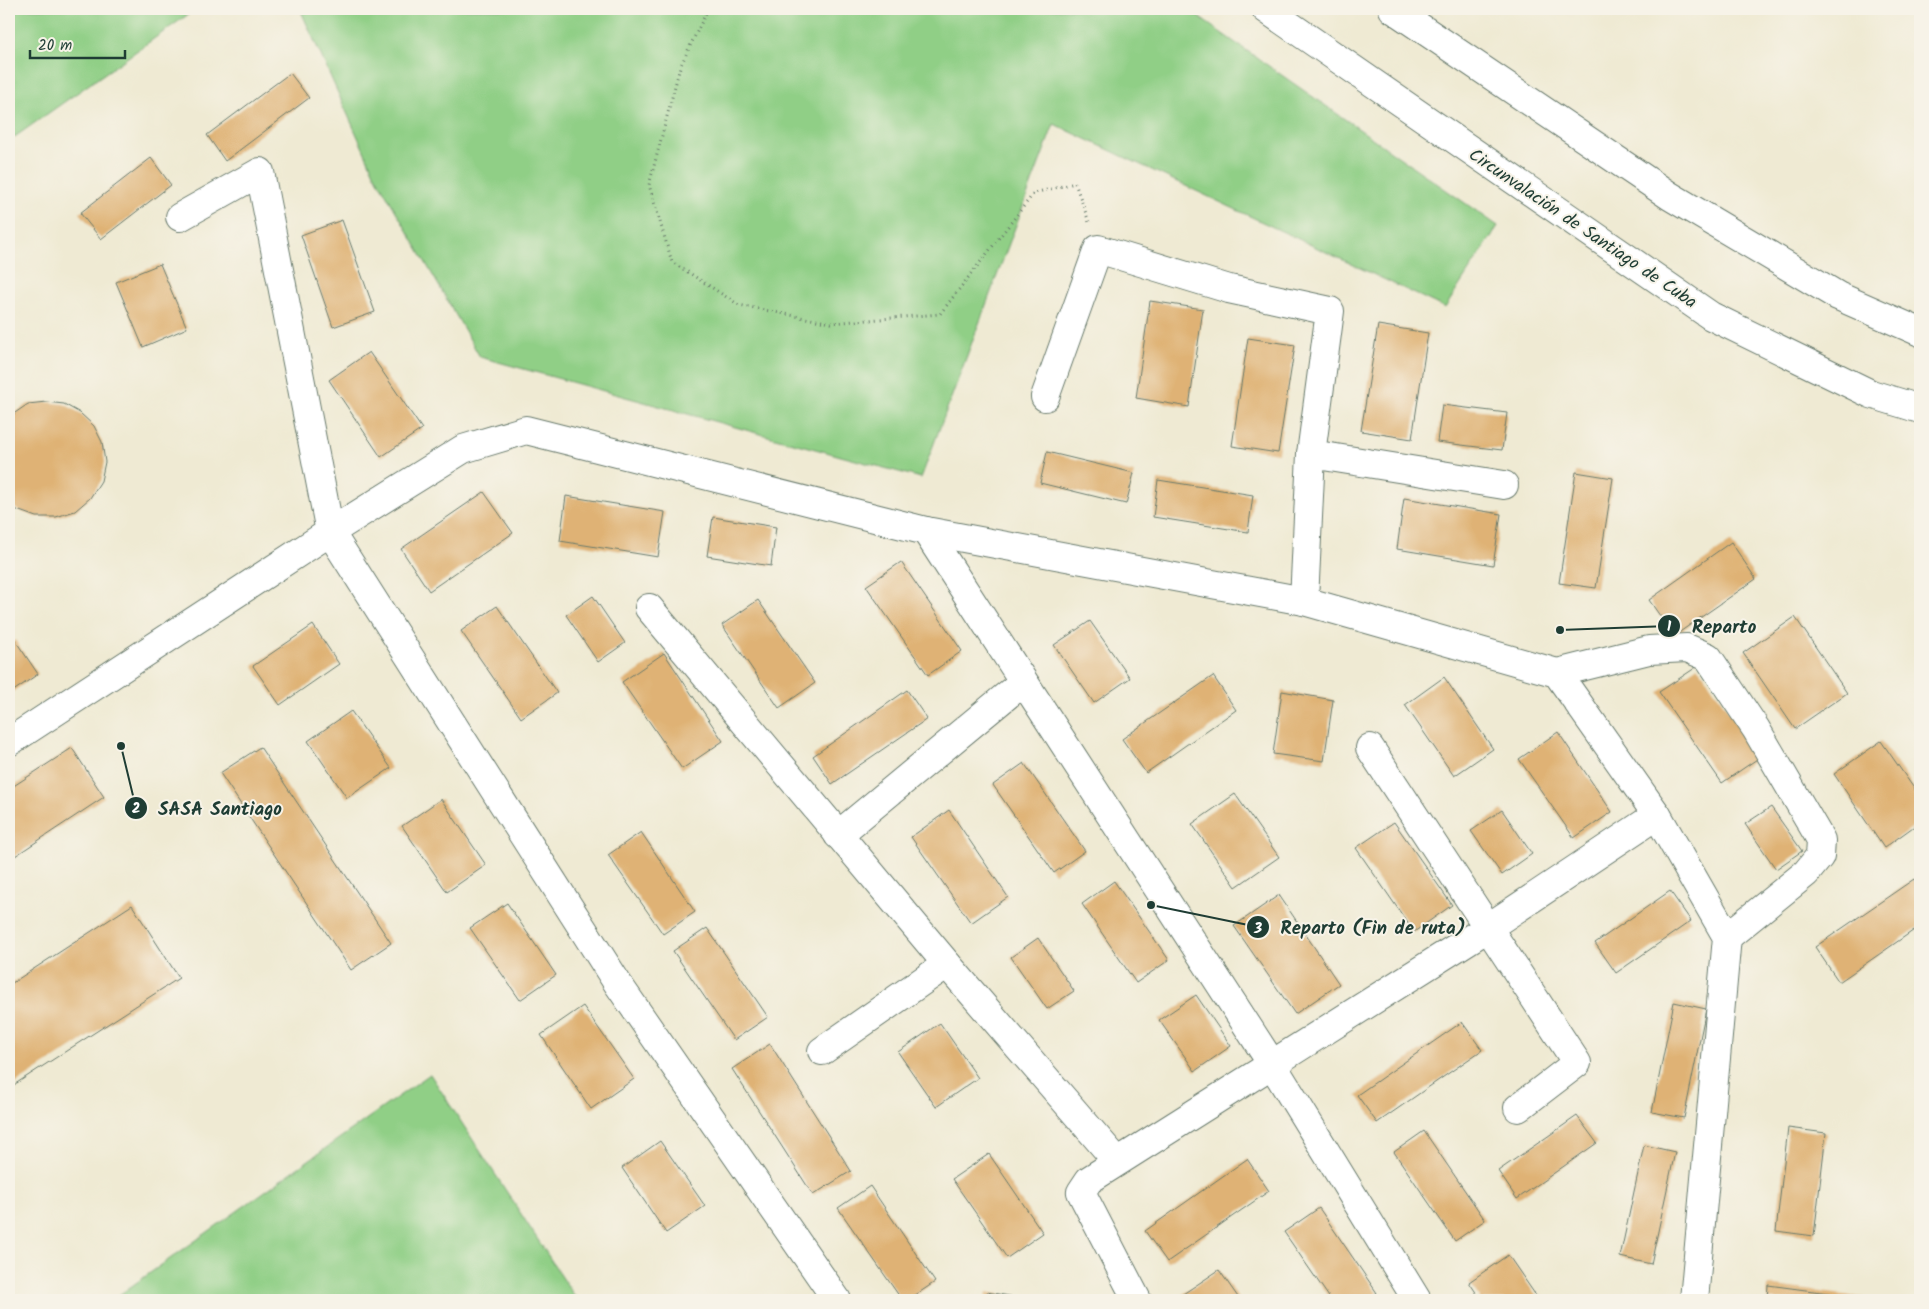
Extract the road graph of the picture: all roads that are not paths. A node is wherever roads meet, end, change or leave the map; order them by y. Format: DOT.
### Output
graph roads {
  1 [pos="1266,9"];
  2 [pos="1393,9"];
  3 [pos="180,217"];
  4 [pos="1920,332"];
  5 [pos="1045,396"];
  6 [pos="1920,409"];
  7 [pos="1311,454"];
  8 [pos="1504,485"];
  9 [pos="926,531"];
  10 [pos="330,532"];
  11 [pos="1304,601"];
  12 [pos="649,608"];
  13 [pos="1557,673"];
  14 [pos="1023,682"];
  15 [pos="9,742"];
  16 [pos="1370,748"];
  17 [pos="1657,815"];
  18 [pos="838,835"];
  19 [pos="1489,927"];
  20 [pos="1727,937"];
  21 [pos="947,964"];
  22 [pos="822,1051"];
  23 [pos="1272,1064"];
  24 [pos="1518,1108"];
  25 [pos="1117,1160"];
  26 [pos="837,1300"];
  27 [pos="1137,1300"];
  28 [pos="1417,1300"];
  29 [pos="1694,1300"];
  1 -- 6 [label="main road, Circunvalación de Santiago de Cuba"];
  2 -- 4 [label="main road"];
  3 -- 10 [label="main road"];
  5 -- 7 [label="main road"];
  7 -- 8 [label="main road"];
  7 -- 11 [label="main road"];
  9 -- 10 [label="main road"];
  9 -- 11 [label="main road"];
  9 -- 14 [label="main road"];
  10 -- 15 [label="main road"];
  10 -- 26 [label="main road"];
  11 -- 13 [label="main road"];
  12 -- 18 [label="main road"];
  13 -- 17 [label="main road"];
  13 -- 20 [label="main road"];
  14 -- 18 [label="main road"];
  14 -- 23 [label="main road"];
  16 -- 19 [label="main road"];
  17 -- 19 [label="main road"];
  17 -- 20 [label="main road"];
  18 -- 21 [label="main road"];
  19 -- 23 [label="main road"];
  19 -- 24 [label="main road"];
  20 -- 29 [label="main road"];
  21 -- 22 [label="main road"];
  21 -- 25 [label="main road"];
  23 -- 25 [label="main road"];
  23 -- 28 [label="main road"];
  25 -- 27 [label="main road"];
}
